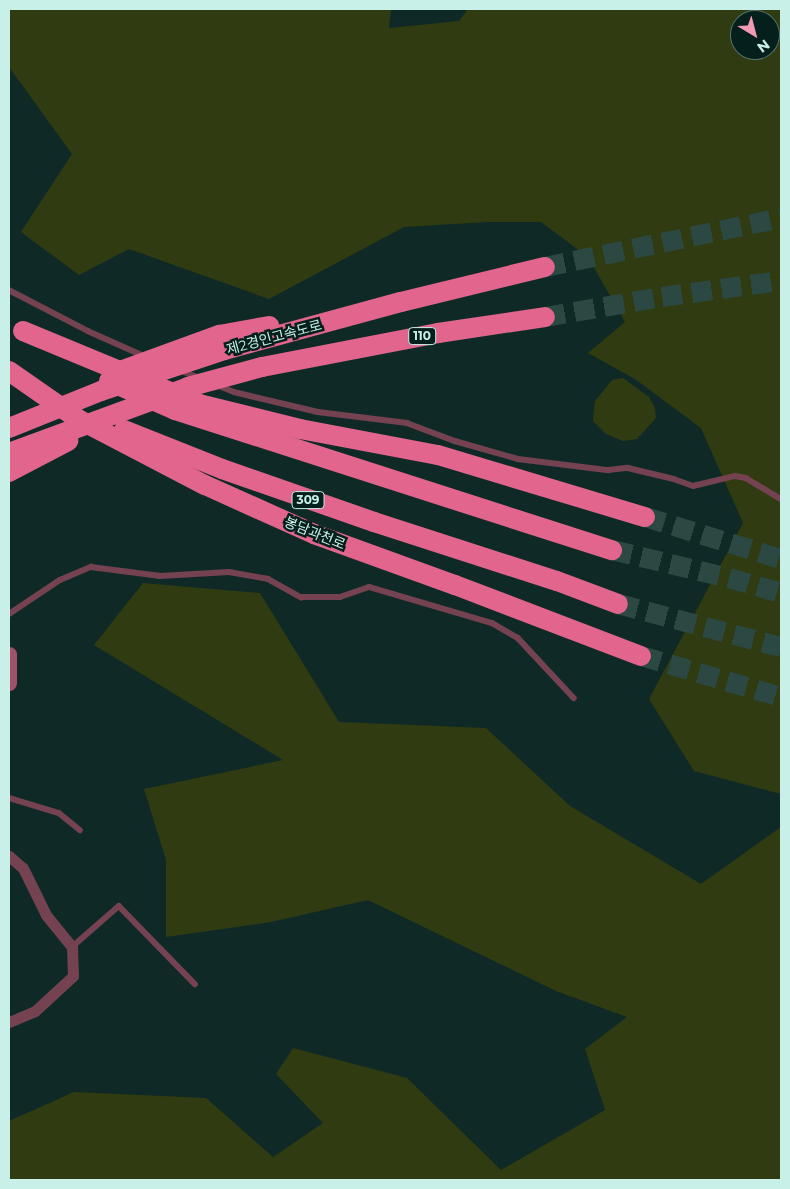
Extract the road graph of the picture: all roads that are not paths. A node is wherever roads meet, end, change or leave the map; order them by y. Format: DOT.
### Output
graph roads {
  1 [pos="545,267"];
  2 [pos="9,290"];
  3 [pos="545,317"];
  4 [pos="16,327"];
  5 [pos="221,343"];
  6 [pos="9,371"];
  7 [pos="239,373"];
  8 [pos="9,414"];
  9 [pos="9,428"];
  10 [pos="9,453"];
  11 [pos="9,472"];
  12 [pos="781,499"];
  13 [pos="645,517"];
  14 [pos="612,550"];
  15 [pos="618,604"];
  16 [pos="9,614"];
  17 [pos="9,654"];
  18 [pos="640,656"];
  19 [pos="9,683"];
  20 [pos="574,698"];
  21 [pos="9,798"];
  22 [pos="80,830"];
  23 [pos="9,856"];
  24 [pos="72,947"];
  25 [pos="195,984"];
  26 [pos="9,1022"];
  1 -- 5 [label="highway, 제2경인고속도로"];
  2 -- 12 [label="lane"];
  3 -- 7 [label="highway, 제2경인고속도로 / 110"];
  4 -- 13 [label="highway"];
  4 -- 14 [label="highway"];
  5 -- 8 [label="highway"];
  5 -- 9 [label="highway, 제2경인고속도로"];
  6 -- 15 [label="highway, 봉담과천로 / 309"];
  6 -- 18 [label="highway, 봉담과천로"];
  7 -- 10 [label="highway, 제2경인고속도로 / 110"];
  7 -- 11 [label="highway"];
  16 -- 20 [label="lane"];
  17 -- 19 [label="street"];
  21 -- 22 [label="lane"];
  23 -- 24 [label="street"];
  24 -- 25 [label="lane"];
  24 -- 26 [label="street"];
}
